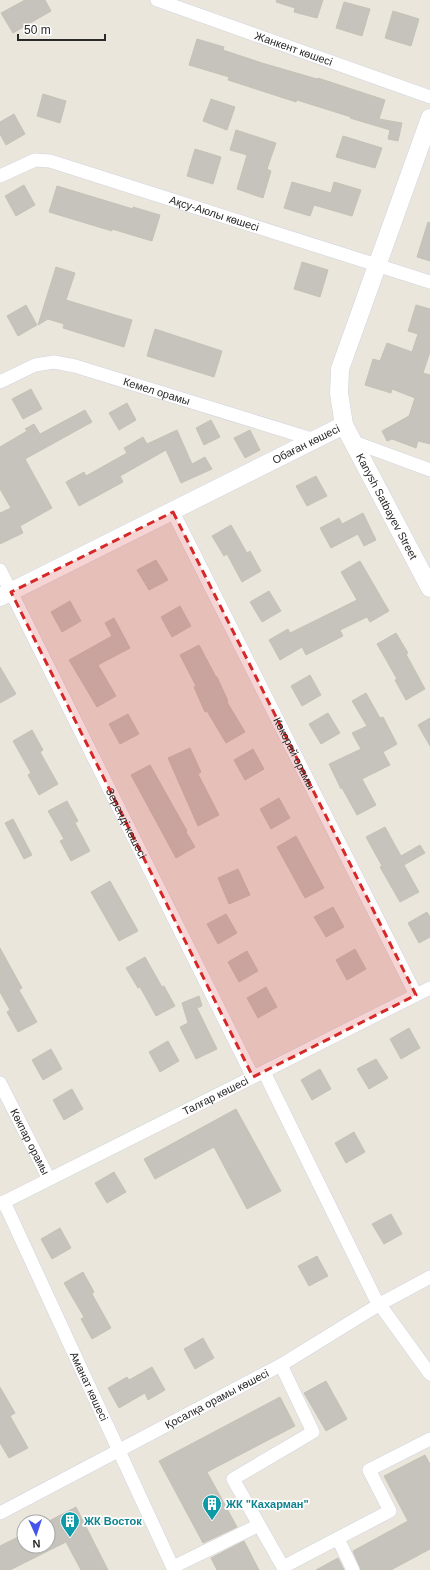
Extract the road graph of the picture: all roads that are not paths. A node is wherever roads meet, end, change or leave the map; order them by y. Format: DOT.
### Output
graph roads {
  1 [pos="156,0"];
  2 [pos="430,97"];
  3 [pos="430,118"];
  4 [pos="0,176"];
  5 [pos="378,265"];
  6 [pos="430,282"];
  7 [pos="0,382"];
  8 [pos="344,425"];
  9 [pos="314,440"];
  10 [pos="354,442"];
  11 [pos="430,470"];
  12 [pos="173,512"];
  13 [pos="0,570"];
  14 [pos="430,588"];
  15 [pos="5,594"];
  16 [pos="430,988"];
  17 [pos="416,995"];
  18 [pos="259,1074"];
  19 [pos="0,1084"];
  20 [pos="49,1179"];
  21 [pos="2,1203"];
  22 [pos="430,1277"];
  23 [pos="380,1304"];
  24 [pos="281,1365"];
  25 [pos="428,1366"];
  26 [pos="430,1439"];
  27 [pos="120,1451"];
  28 [pos="0,1513"];
  29 [pos="259,1525"];
  30 [pos="338,1539"];
  31 [pos="173,1569"];
  32 [pos="353,1570"];
  1 -- 2 [label="street, Жанкент көшесі"];
  3 -- 5 [label="street, Обаған көшесі"];
  4 -- 5 [label="street, Ақсу-Аюлы көшесі"];
  5 -- 6 [label="street, Ақсу-Аюлы көшесі"];
  5 -- 8 [label="street, Обаған көшесі"];
  7 -- 9 [label="street, Кемел орамы"];
  8 -- 9 [label="street, Обаған көшесі"];
  8 -- 10 [label="street, Kanysh Satbayev Street"];
  9 -- 12 [label="street, Обаған көшесі"];
  10 -- 11 [label="street"];
  10 -- 14 [label="street, Kanysh Satbayev Street"];
  12 -- 15 [label="street, Обаған көшесі"];
  12 -- 17 [label="street, Көкорай орамы"];
  13 -- 15 [label="street, Зеренді көшесі"];
  15 -- 18 [label="street, Зеренді көшесі"];
  16 -- 17 [label="street, Талғар көшесі"];
  17 -- 18 [label="street, Талғар көшесі"];
  18 -- 20 [label="street, Талғар көшесі"];
  18 -- 23 [label="street, Зеренді көшесі"];
  19 -- 20 [label="street, Көкпар орамы"];
  20 -- 21 [label="street, Талғар көшесі"];
  21 -- 27 [label="street, Аманат көшесі"];
  22 -- 23 [label="street, Қосалқа орамы көшесі"];
  23 -- 24 [label="street, Қосалқа орамы көшесі"];
  23 -- 25 [label="street, Зеренді көшесі"];
  24 -- 27 [label="street, Қосалқа орамы көшесі"];
  24 -- 29 [label="street"];
  26 -- 30 [label="street"];
  27 -- 28 [label="street, Қосалқа орамы көшесі"];
  27 -- 31 [label="street, Аманат көшесі"];
  29 -- 30 [label="street"];
  29 -- 31 [label="street"];
  30 -- 32 [label="street"];
}
